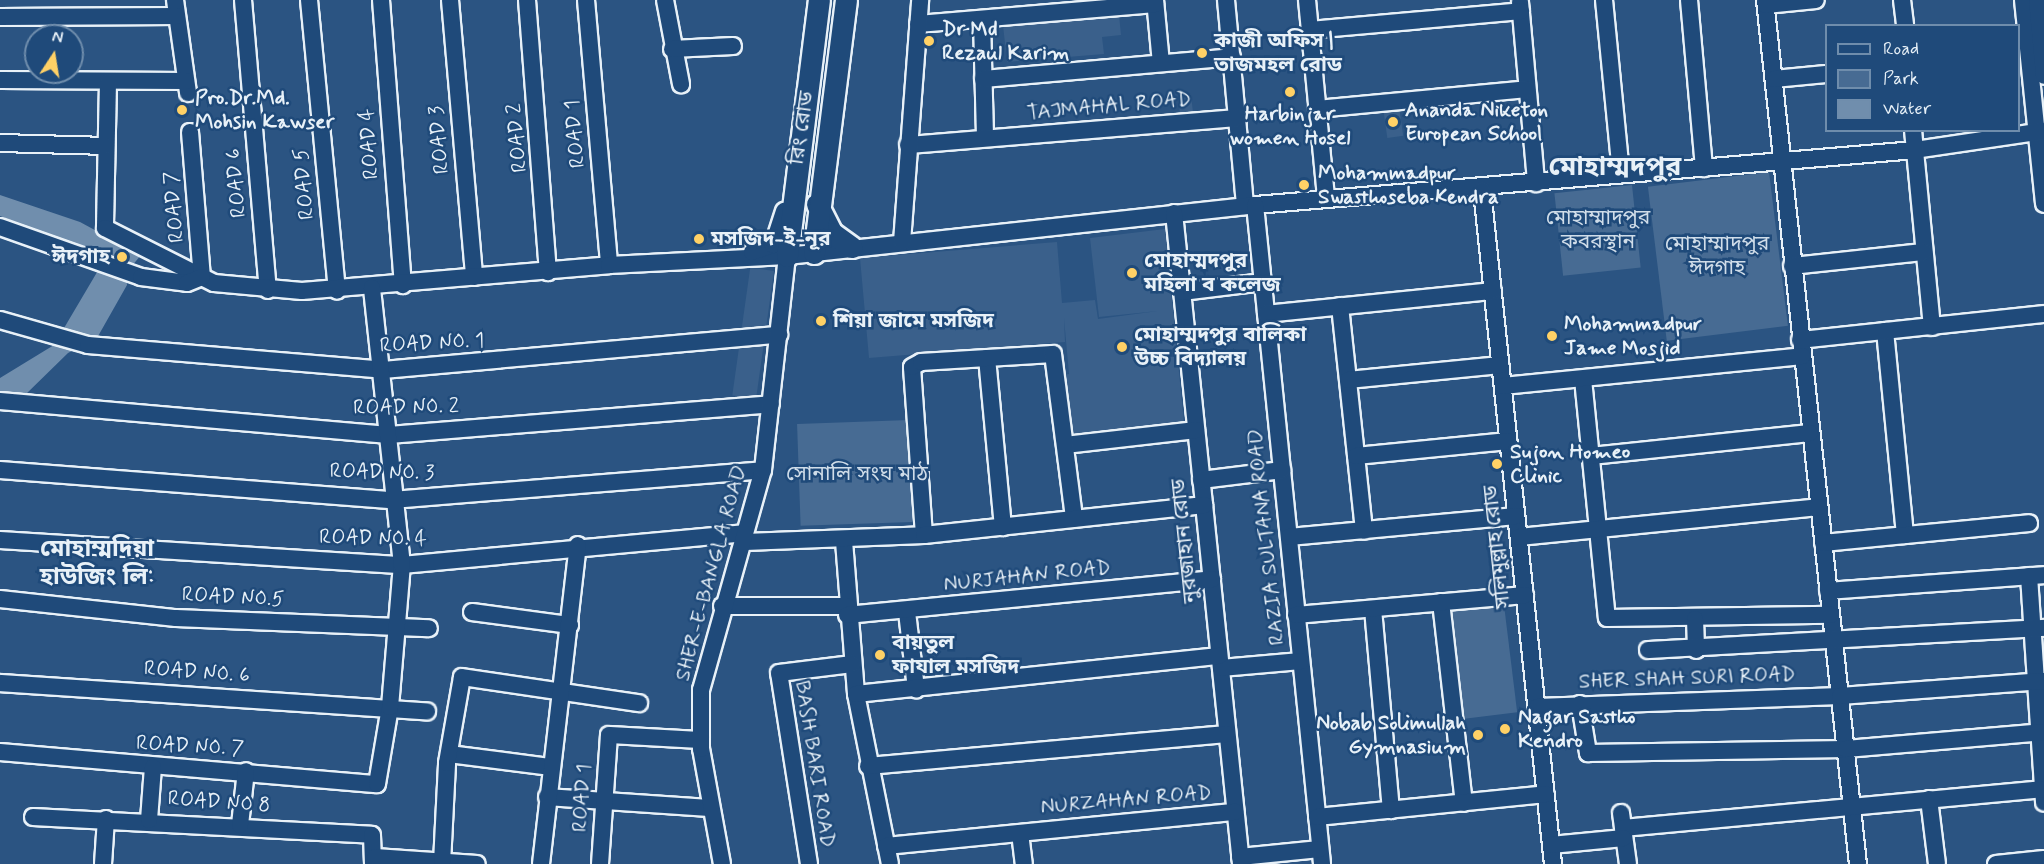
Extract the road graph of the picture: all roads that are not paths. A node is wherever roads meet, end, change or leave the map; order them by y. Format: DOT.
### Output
graph roads {
  1 [pos="243,0"];
  2 [pos="309,0"];
  3 [pos="381,0"];
  4 [pos="450,0"];
  5 [pos="527,0"];
  6 [pos="586,0"];
  7 [pos="665,0"];
  8 [pos="819,0"];
  9 [pos="846,0"];
  10 [pos="920,0"];
  11 [pos="1226,0"];
  12 [pos="1307,0"];
  13 [pos="1604,0"];
  14 [pos="1689,0"];
  15 [pos="1816,0"];
  16 [pos="1902,0"];
  17 [pos="2023,0"];
  18 [pos="2037,0"];
  19 [pos="1155,2"];
  20 [pos="1766,3"];
  21 [pos="1520,6"];
  22 [pos="176,8"];
  23 [pos="0,17"];
  24 [pos="982,21"];
  25 [pos="918,24"];
  26 [pos="1905,24"];
  27 [pos="1310,30"];
  28 [pos="733,46"];
  29 [pos="813,47"];
  30 [pos="672,49"];
  31 [pos="838,51"];
  32 [pos="1232,57"];
  33 [pos="1161,63"];
  34 [pos="1825,74"];
  35 [pos="2044,76"];
  36 [pos="983,79"];
  37 [pos="1774,79"];
  38 [pos="0,80"];
  39 [pos="108,82"];
  40 [pos="681,84"];
  41 [pos="1527,89"];
  42 [pos="1317,109"];
  43 [pos="1238,118"];
  44 [pos="2040,131"];
  45 [pos="190,132"];
  46 [pos="1913,132"];
  47 [pos="985,138"];
  48 [pos="0,142"];
  49 [pos="908,145"];
  50 [pos="106,146"];
  51 [pos="1915,150"];
  52 [pos="1780,161"];
  53 [pos="1704,168"];
  54 [pos="1621,174"];
  55 [pos="1536,183"];
  56 [pos="1482,190"];
  57 [pos="793,194"];
  58 [pos="1326,198"];
  59 [pos="817,203"];
  60 [pos="2044,204"];
  61 [pos="1250,205"];
  62 [pos="1174,213"];
  63 [pos="0,227"];
  64 [pos="902,242"];
  65 [pos="851,247"];
  66 [pos="1924,252"];
  67 [pos="814,253"];
  68 [pos="148,254"];
  69 [pos="787,256"];
  70 [pos="710,261"];
  71 [pos="609,265"];
  72 [pos="1792,266"];
  73 [pos="548,272"];
  74 [pos="133,275"];
  75 [pos="202,277"];
  76 [pos="474,277"];
  77 [pos="1263,282"];
  78 [pos="403,285"];
  79 [pos="372,288"];
  80 [pos="268,290"];
  81 [pos="337,291"];
  82 [pos="1493,291"];
  83 [pos="1182,292"];
  84 [pos="1340,306"];
  85 [pos="1266,314"];
  86 [pos="2044,314"];
  87 [pos="0,320"];
  88 [pos="1932,327"];
  89 [pos="1885,331"];
  90 [pos="779,335"];
  91 [pos="1801,348"];
  92 [pos="987,358"];
  93 [pos="1500,365"];
  94 [pos="383,370"];
  95 [pos="1582,378"];
  96 [pos="1348,380"];
  97 [pos="1503,386"];
  98 [pos="771,404"];
  99 [pos="4,405"];
  100 [pos="1196,430"];
  101 [pos="1810,433"];
  102 [pos="389,435"];
  103 [pos="1508,441"];
  104 [pos="1065,445"];
  105 [pos="1356,456"];
  106 [pos="1591,456"];
  107 [pos="0,470"];
  108 [pos="763,470"];
  109 [pos="1282,470"];
  110 [pos="1201,480"];
  111 [pos="392,500"];
  112 [pos="1204,505"];
  113 [pos="1819,507"];
  114 [pos="1516,516"];
  115 [pos="1074,519"];
  116 [pos="2029,523"];
  117 [pos="1003,527"];
  118 [pos="1598,529"];
  119 [pos="1364,531"];
  120 [pos="924,535"];
  121 [pos="1905,535"];
  122 [pos="1289,537"];
  123 [pos="1519,537"];
  124 [pos="745,538"];
  125 [pos="0,540"];
  126 [pos="844,541"];
  127 [pos="1823,543"];
  128 [pos="578,545"];
  129 [pos="402,565"];
  130 [pos="2037,576"];
  131 [pos="1212,579"];
  132 [pos="1828,591"];
  133 [pos="1525,595"];
  134 [pos="0,599"];
  135 [pos="1441,602"];
  136 [pos="722,606"];
  137 [pos="1373,609"];
  138 [pos="847,610"];
  139 [pos="472,612"];
  140 [pos="907,612"];
  141 [pos="1296,615"];
  142 [pos="1831,615"];
  143 [pos="1695,619"];
  144 [pos="394,625"];
  145 [pos="570,625"];
  146 [pos="429,628"];
  147 [pos="2038,628"];
  148 [pos="1834,642"];
  149 [pos="1648,650"];
  150 [pos="1696,650"];
  151 [pos="1301,660"];
  152 [pos="1220,662"];
  153 [pos="852,664"];
  154 [pos="0,682"];
  155 [pos="2040,682"];
  156 [pos="564,689"];
  157 [pos="916,689"];
  158 [pos="856,694"];
  159 [pos="1840,696"];
  160 [pos="639,704"];
  161 [pos="1581,704"];
  162 [pos="1536,706"];
  163 [pos="390,707"];
  164 [pos="427,711"];
  165 [pos="2042,732"];
  166 [pos="1227,734"];
  167 [pos="700,740"];
  168 [pos="1846,749"];
  169 [pos="0,752"];
  170 [pos="449,754"];
  171 [pos="868,766"];
  172 [pos="153,767"];
  173 [pos="551,767"];
  174 [pos="246,771"];
  175 [pos="1546,794"];
  176 [pos="2044,794"];
  177 [pos="547,797"];
  178 [pos="1929,799"];
  179 [pos="605,801"];
  180 [pos="1464,803"];
  181 [pos="1852,804"];
  182 [pos="709,808"];
  183 [pos="1391,810"];
  184 [pos="1235,812"];
  185 [pos="33,817"];
  186 [pos="1317,817"];
  187 [pos="106,819"];
  188 [pos="149,820"];
  189 [pos="240,825"];
  190 [pos="1623,826"];
  191 [pos="1020,833"];
  192 [pos="1551,845"];
  193 [pos="886,846"];
  194 [pos="1321,856"];
  195 [pos="2044,859"];
  196 [pos="374,860"];
  197 [pos="1240,860"];
  198 [pos="442,863"];
  199 [pos="103,864"];
  200 [pos="477,864"];
  201 [pos="541,864"];
  202 [pos="600,864"];
  203 [pos="722,864"];
  204 [pos="809,864"];
  205 [pos="890,864"];
  206 [pos="1024,864"];
  207 [pos="1553,864"];
  208 [pos="1628,864"];
  209 [pos="1858,864"];
  210 [pos="1937,864"];
  211 [pos="1996,864"];
  1 -- 80 [label="street, ROAD 6"];
  2 -- 81 [label="street, ROAD 5"];
  3 -- 78 [label="street, ROAD 4"];
  4 -- 76 [label="street, ROAD 3"];
  5 -- 73 [label="street, ROAD 2"];
  6 -- 71 [label="street, ROAD 1"];
  7 -- 30 [label="street"];
  8 -- 29 [label="main road, রিং রোড"];
  9 -- 31 [label="main road, রিং রোড"];
  10 -- 25 [label="street"];
  11 -- 32 [label="street"];
  12 -- 27 [label="street"];
  13 -- 54 [label="street"];
  14 -- 53 [label="street"];
  15 -- 20 [label="street"];
  16 -- 26 [label="street"];
  17 -- 44 [label="street"];
  18 -- 35 [label="street"];
  19 -- 24 [label="street"];
  19 -- 33 [label="street"];
  20 -- 37 [label="street"];
  21 -- 27 [label="street"];
  21 -- 41 [label="street"];
  22 -- 23 [label="street"];
  22 -- 39 [label="street"];
  24 -- 25 [label="street"];
  24 -- 36 [label="street"];
  25 -- 49 [label="street"];
  27 -- 42 [label="street"];
  28 -- 30 [label="street"];
  29 -- 31 [label="main road"];
  29 -- 57 [label="main road, রিং রোড"];
  30 -- 40 [label="street"];
  31 -- 59 [label="main road, রিং রোড"];
  32 -- 33 [label="street, TAJMAHAL ROAD"];
  32 -- 43 [label="street"];
  33 -- 36 [label="street, TAJMAHAL ROAD"];
  34 -- 37 [label="street"];
  36 -- 47 [label="street"];
  37 -- 52 [label="street"];
  38 -- 39 [label="street"];
  39 -- 50 [label="street"];
  41 -- 42 [label="street"];
  41 -- 55 [label="street"];
  42 -- 58 [label="street"];
  43 -- 47 [label="street, TAJMAHAL ROAD"];
  43 -- 61 [label="street"];
  44 -- 51 [label="street"];
  44 -- 60 [label="street"];
  45 -- 75 [label="street, ROAD 7"];
  46 -- 51 [label="street"];
  47 -- 49 [label="street, TAJMAHAL ROAD"];
  48 -- 50 [label="street"];
  49 -- 64 [label="street"];
  50 -- 68 [label="street"];
  51 -- 52 [label="street"];
  51 -- 66 [label="street"];
  52 -- 53 [label="street"];
  52 -- 72 [label="street"];
  53 -- 54 [label="street"];
  54 -- 55 [label="street"];
  55 -- 56 [label="street"];
  56 -- 58 [label="street"];
  56 -- 82 [label="street, সলিমুল্লাহ রোড"];
  57 -- 69 [label="main road, রিং রোড"];
  57 -- 70 [label="street"];
  58 -- 61 [label="street"];
  59 -- 65 [label="main road"];
  59 -- 67 [label="main road, রিং রোড"];
  61 -- 62 [label="street"];
  61 -- 77 [label="street, RAZIA SULTANA ROAD"];
  62 -- 64 [label="street"];
  62 -- 83 [label="street, নুরজাহান রোড"];
  63 -- 74 [label="street"];
  64 -- 65 [label="street"];
  65 -- 67 [label="street"];
  66 -- 72 [label="street"];
  66 -- 88 [label="street"];
  67 -- 69 [label="street"];
  68 -- 74 [label="street"];
  68 -- 75 [label="street"];
  69 -- 70 [label="street"];
  69 -- 90 [label="street, SHER-E-BANGLA ROAD"];
  70 -- 71 [label="street"];
  71 -- 73 [label="street"];
  72 -- 91 [label="street"];
  73 -- 76 [label="street"];
  74 -- 75 [label="street"];
  75 -- 80 [label="street"];
  76 -- 78 [label="street"];
  77 -- 83 [label="street"];
  77 -- 85 [label="street, RAZIA SULTANA ROAD"];
  78 -- 79 [label="street"];
  79 -- 81 [label="street"];
  79 -- 94 [label="street"];
  80 -- 81 [label="street"];
  82 -- 84 [label="street"];
  82 -- 93 [label="street, সলিমুল্লাহ রোড"];
  83 -- 100 [label="street, নুরজাহান রোড"];
  84 -- 85 [label="street"];
  84 -- 96 [label="street"];
  85 -- 109 [label="street, RAZIA SULTANA ROAD"];
  86 -- 88 [label="street"];
  87 -- 94 [label="street, ROAD NO. 1"];
  88 -- 89 [label="street"];
  89 -- 91 [label="street"];
  89 -- 121 [label="street"];
  90 -- 94 [label="street, ROAD NO. 1"];
  90 -- 98 [label="street, SHER-E-BANGLA ROAD"];
  91 -- 95 [label="street"];
  91 -- 101 [label="street"];
  92 -- 104 [label="street"];
  92 -- 117 [label="street"];
  92 -- 120 [label="street"];
  93 -- 96 [label="street"];
  93 -- 97 [label="street, সলিমুল্লাহ রোড"];
  94 -- 102 [label="street"];
  95 -- 97 [label="street"];
  95 -- 106 [label="street"];
  96 -- 105 [label="street"];
  97 -- 103 [label="street, সলিমুল্লাহ রোড"];
  98 -- 102 [label="street, ROAD NO. 2"];
  98 -- 108 [label="street, SHER-E-BANGLA ROAD"];
  99 -- 102 [label="street, ROAD NO. 2"];
  100 -- 104 [label="street"];
  100 -- 110 [label="street, নুরজাহান রোড"];
  101 -- 106 [label="street"];
  101 -- 113 [label="street"];
  102 -- 111 [label="street"];
  103 -- 105 [label="street"];
  103 -- 114 [label="street, সলিমুল্লাহ রোড"];
  104 -- 115 [label="street"];
  105 -- 119 [label="street"];
  106 -- 118 [label="street"];
  107 -- 111 [label="street, ROAD NO. 3"];
  108 -- 111 [label="street, ROAD NO. 3"];
  108 -- 124 [label="street, SHER-E-BANGLA ROAD"];
  109 -- 110 [label="street"];
  109 -- 122 [label="street, RAZIA SULTANA ROAD"];
  110 -- 112 [label="street, নুরজাহান রোড"];
  111 -- 129 [label="street"];
  112 -- 115 [label="street"];
  112 -- 131 [label="street, নুরজাহান রোড"];
  113 -- 118 [label="street"];
  113 -- 127 [label="street"];
  114 -- 119 [label="street"];
  114 -- 123 [label="street, সলিমুল্লাহ রোড"];
  115 -- 117 [label="street"];
  116 -- 121 [label="street"];
  117 -- 120 [label="street"];
  118 -- 123 [label="street"];
  118 -- 143 [label="street"];
  119 -- 122 [label="street"];
  120 -- 126 [label="street"];
  121 -- 127 [label="street"];
  122 -- 141 [label="street, RAZIA SULTANA ROAD"];
  123 -- 133 [label="street, সলিমুল্লাহ রোড"];
  124 -- 126 [label="street"];
  124 -- 128 [label="street, ROAD NO. 4"];
  124 -- 136 [label="street, SHER-E-BANGLA ROAD"];
  125 -- 129 [label="street, ROAD NO. 4"];
  126 -- 138 [label="street"];
  127 -- 132 [label="street"];
  128 -- 129 [label="street, ROAD NO. 4"];
  128 -- 145 [label="street"];
  129 -- 144 [label="street"];
  130 -- 132 [label="street"];
  130 -- 147 [label="street"];
  131 -- 140 [label="street, NURJAHAN ROAD"];
  131 -- 152 [label="street, নুরজাহান রোড"];
  132 -- 142 [label="street"];
  133 -- 135 [label="street"];
  133 -- 162 [label="street, সলিমুল্লাহ রোড"];
  134 -- 144 [label="street, ROAD NO.5"];
  135 -- 137 [label="street"];
  135 -- 180 [label="street"];
  136 -- 138 [label="street, NURJAHAN ROAD"];
  136 -- 167 [label="street, SHER-E-BANGLA ROAD"];
  137 -- 141 [label="street"];
  137 -- 183 [label="street"];
  138 -- 140 [label="street, NURJAHAN ROAD"];
  138 -- 153 [label="street"];
  139 -- 145 [label="street"];
  140 -- 157 [label="street"];
  141 -- 151 [label="street, RAZIA SULTANA ROAD"];
  142 -- 143 [label="street"];
  142 -- 148 [label="street"];
  143 -- 150 [label="street"];
  144 -- 146 [label="street, ROAD NO.5"];
  144 -- 163 [label="street"];
  145 -- 156 [label="street"];
  147 -- 148 [label="street, SHER SHAH SURI ROAD"];
  147 -- 155 [label="street"];
  148 -- 150 [label="street, SHER SHAH SURI ROAD"];
  148 -- 159 [label="street"];
  149 -- 150 [label="street, SHER SHAH SURI ROAD"];
  151 -- 152 [label="street"];
  151 -- 186 [label="street, RAZIA SULTANA ROAD"];
  152 -- 157 [label="street"];
  152 -- 166 [label="street, নুরজাহান রোড"];
  153 -- 158 [label="street"];
  153 -- 204 [label="street, BASH BARI ROAD"];
  154 -- 163 [label="street, ROAD NO. 6"];
  155 -- 159 [label="street, SHER SHAH SURI ROAD"];
  155 -- 165 [label="street"];
  156 -- 160 [label="street"];
  156 -- 170 [label="street"];
  156 -- 173 [label="street"];
  157 -- 158 [label="street"];
  158 -- 171 [label="street"];
  159 -- 161 [label="street, SHER SHAH SURI ROAD"];
  159 -- 168 [label="street"];
  161 -- 162 [label="street, SHER SHAH SURI ROAD"];
  161 -- 168 [label="street"];
  162 -- 175 [label="street, সলিমুল্লাহ রোড"];
  163 -- 164 [label="street, ROAD NO. 6"];
  163 -- 174 [label="street, ROAD NO. 7"];
  165 -- 168 [label="street"];
  165 -- 176 [label="street"];
  166 -- 171 [label="street"];
  166 -- 184 [label="street, নুরজাহান রোড"];
  167 -- 179 [label="street, ROAD 1"];
  167 -- 182 [label="street, SHER-E-BANGLA ROAD"];
  168 -- 181 [label="street"];
  169 -- 172 [label="street, ROAD NO. 7"];
  170 -- 173 [label="street"];
  170 -- 198 [label="street"];
  171 -- 193 [label="street"];
  172 -- 174 [label="street, ROAD NO. 7"];
  172 -- 188 [label="street"];
  173 -- 177 [label="street"];
  174 -- 189 [label="street"];
  175 -- 180 [label="street"];
  175 -- 192 [label="street, সলিমুল্লাহ রোড"];
  176 -- 178 [label="street"];
  177 -- 179 [label="street"];
  177 -- 201 [label="street"];
  178 -- 181 [label="street"];
  178 -- 210 [label="street"];
  179 -- 182 [label="street"];
  179 -- 202 [label="street, ROAD 1"];
  180 -- 183 [label="street"];
  181 -- 190 [label="street"];
  181 -- 209 [label="street"];
  182 -- 203 [label="street, SHER-E-BANGLA ROAD"];
  183 -- 186 [label="street"];
  184 -- 191 [label="street, NURZAHAN ROAD"];
  184 -- 197 [label="street, নুরজাহান রোড"];
  185 -- 187 [label="street, ROAD NO 8"];
  186 -- 194 [label="street, RAZIA SULTANA ROAD"];
  187 -- 188 [label="street, ROAD NO 8"];
  187 -- 199 [label="street"];
  188 -- 189 [label="street, ROAD NO 8"];
  189 -- 196 [label="street, ROAD NO 8"];
  190 -- 192 [label="street"];
  190 -- 208 [label="street"];
  191 -- 193 [label="street, NURZAHAN ROAD"];
  191 -- 206 [label="street, NURZAHAN ROAD"];
  192 -- 207 [label="street, সলিমুল্লাহ রোড"];
  193 -- 205 [label="street"];
  194 -- 197 [label="street"];
  195 -- 211 [label="street"];
  196 -- 198 [label="street"];
  198 -- 200 [label="street"];
}
